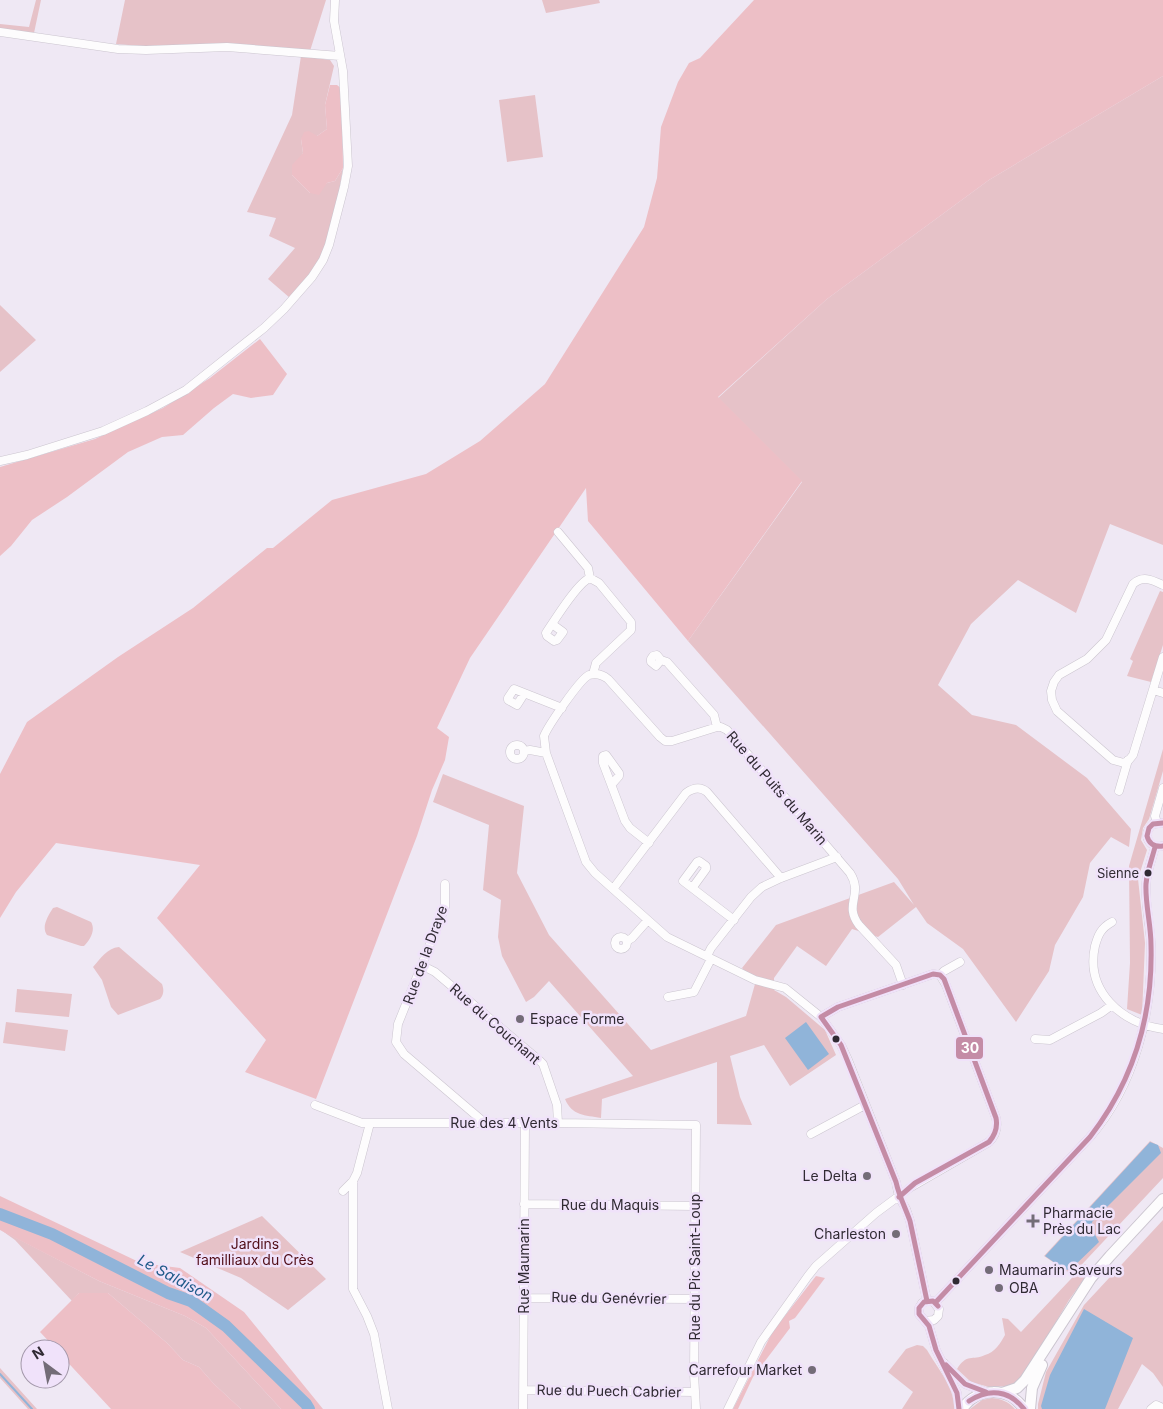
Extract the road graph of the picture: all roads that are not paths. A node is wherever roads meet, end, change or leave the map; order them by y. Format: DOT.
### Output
graph roads {
  1 [pos="335,0"];
  2 [pos="0,32"];
  3 [pos="340,56"];
  4 [pos="0,461"];
  5 [pos="558,532"];
  6 [pos="590,578"];
  7 [pos="1163,585"];
  8 [pos="552,624"];
  9 [pos="1163,657"];
  10 [pos="661,660"];
  11 [pos="593,674"];
  12 [pos="1153,690"];
  13 [pos="1163,693"];
  14 [pos="524,694"];
  15 [pos="562,708"];
  16 [pos="717,726"];
  17 [pos="524,751"];
  18 [pos="546,753"];
  19 [pos="1128,760"];
  20 [pos="612,784"];
  21 [pos="1163,788"];
  22 [pos="1119,791"];
  23 [pos="1160,823"];
  24 [pos="649,843"];
  25 [pos="1159,847"];
  26 [pos="837,857"];
  27 [pos="781,878"];
  28 [pos="445,884"];
  29 [pos="693,887"];
  30 [pos="614,889"];
  31 [pos="648,920"];
  32 [pos="734,920"];
  33 [pos="1112,922"];
  34 [pos="627,941"];
  35 [pos="709,958"];
  36 [pos="960,962"];
  37 [pos="423,966"];
  38 [pos="940,975"];
  39 [pos="903,985"];
  40 [pos="668,998"];
  41 [pos="1112,1005"];
  42 [pos="821,1017"];
  43 [pos="1144,1025"];
  44 [pos="1163,1029"];
  45 [pos="1035,1039"];
  46 [pos="315,1104"];
  47 [pos="865,1105"];
  48 [pos="370,1123"];
  49 [pos="485,1123"];
  50 [pos="524,1123"];
  51 [pos="558,1123"];
  52 [pos="696,1125"];
  53 [pos="811,1134"];
  54 [pos="353,1181"];
  55 [pos="344,1191"];
  56 [pos="899,1197"];
  57 [pos="1163,1199"];
  58 [pos="524,1204"];
  59 [pos="695,1206"];
  60 [pos="524,1298"];
  61 [pos="695,1299"];
  62 [pos="927,1301"];
  63 [pos="936,1303"];
  64 [pos="936,1319"];
  65 [pos="925,1321"];
  66 [pos="1059,1327"];
  67 [pos="939,1354"];
  68 [pos="944,1363"];
  69 [pos="523,1390"];
  70 [pos="695,1392"];
  71 [pos="986,1392"];
  72 [pos="1002,1393"];
  73 [pos="1163,1408"];
  74 [pos="388,1409"];
  75 [pos="523,1409"];
  76 [pos="696,1409"];
  77 [pos="728,1409"];
  78 [pos="960,1409"];
  79 [pos="1024,1409"];
  80 [pos="1030,1409"];
  81 [pos="1151,1409"];
  1 -- 3 [label="street"];
  2 -- 3 [label="street"];
  3 -- 4 [label="street"];
  5 -- 6 [label="street"];
  6 -- 8 [label="street"];
  6 -- 11 [label="street"];
  7 -- 19 [label="street"];
  9 -- 12 [label="street"];
  10 -- 16 [label="street"];
  11 -- 15 [label="street"];
  11 -- 16 [label="street, Rue du Puits du Marin"];
  12 -- 13 [label="street"];
  12 -- 19 [label="street"];
  14 -- 15 [label="street"];
  15 -- 18 [label="street"];
  16 -- 26 [label="street, Rue du Puits du Marin"];
  17 -- 18 [label="street"];
  18 -- 30 [label="street"];
  19 -- 22 [label="street"];
  20 -- 24 [label="street"];
  21 -- 23 [label="street"];
  23 -- 25 [label="street"];
  24 -- 27 [label="street"];
  24 -- 30 [label="street"];
  25 -- 43 [label="street"];
  26 -- 27 [label="street"];
  26 -- 39 [label="street, Rue du Puits du Marin"];
  27 -- 32 [label="street"];
  28 -- 37 [label="street, Rue de la Draye"];
  29 -- 32 [label="street"];
  30 -- 31 [label="street"];
  31 -- 34 [label="street"];
  31 -- 35 [label="street"];
  32 -- 35 [label="street"];
  33 -- 41 [label="street"];
  35 -- 40 [label="street"];
  35 -- 42 [label="street"];
  36 -- 38 [label="street"];
  37 -- 49 [label="street, Rue de la Draye"];
  37 -- 51 [label="street, Rue du Couchant"];
  38 -- 39 [label="street"];
  38 -- 56 [label="street"];
  39 -- 42 [label="street"];
  41 -- 43 [label="street"];
  41 -- 45 [label="street"];
  42 -- 47 [label="street"];
  43 -- 44 [label="street"];
  43 -- 63 [label="street"];
  46 -- 48 [label="street, Rue des 4 Vents"];
  47 -- 53 [label="street"];
  47 -- 56 [label="street"];
  48 -- 49 [label="street, Rue des 4 Vents"];
  48 -- 54 [label="street"];
  49 -- 50 [label="street, Rue des 4 Vents"];
  50 -- 51 [label="street, Rue des 4 Vents"];
  50 -- 58 [label="street, Rue Maumarin"];
  51 -- 52 [label="street, Rue des 4 Vents"];
  52 -- 59 [label="street, Rue du Pic Saint-Loup"];
  54 -- 55 [label="street"];
  54 -- 74 [label="street"];
  56 -- 62 [label="street"];
  56 -- 77 [label="street"];
  57 -- 66 [label="main road"];
  58 -- 59 [label="street, Rue du Maquis"];
  58 -- 60 [label="street, Rue Maumarin"];
  59 -- 61 [label="street, Rue du Pic Saint-Loup"];
  60 -- 61 [label="street, Rue du Genévrier"];
  60 -- 69 [label="street, Rue Maumarin"];
  61 -- 70 [label="street, Rue du Pic Saint-Loup"];
  62 -- 63 [label="street"];
  62 -- 65 [label="street"];
  63 -- 64 [label="street"];
  64 -- 65 [label="street"];
  64 -- 67 [label="street"];
  65 -- 67 [label="street"];
  66 -- 72 [label="main road"];
  66 -- 80 [label="main road"];
  67 -- 68 [label="street"];
  68 -- 71 [label="street"];
  68 -- 78 [label="street"];
  69 -- 70 [label="street, Rue du Puech Cabrier"];
  69 -- 75 [label="street, Rue Maumarin"];
  70 -- 76 [label="street, Rue du Pic Saint-Loup"];
  71 -- 72 [label="main road"];
  71 -- 78 [label="main road"];
  72 -- 79 [label="main road"];
  73 -- 81 [label="street"];
}
